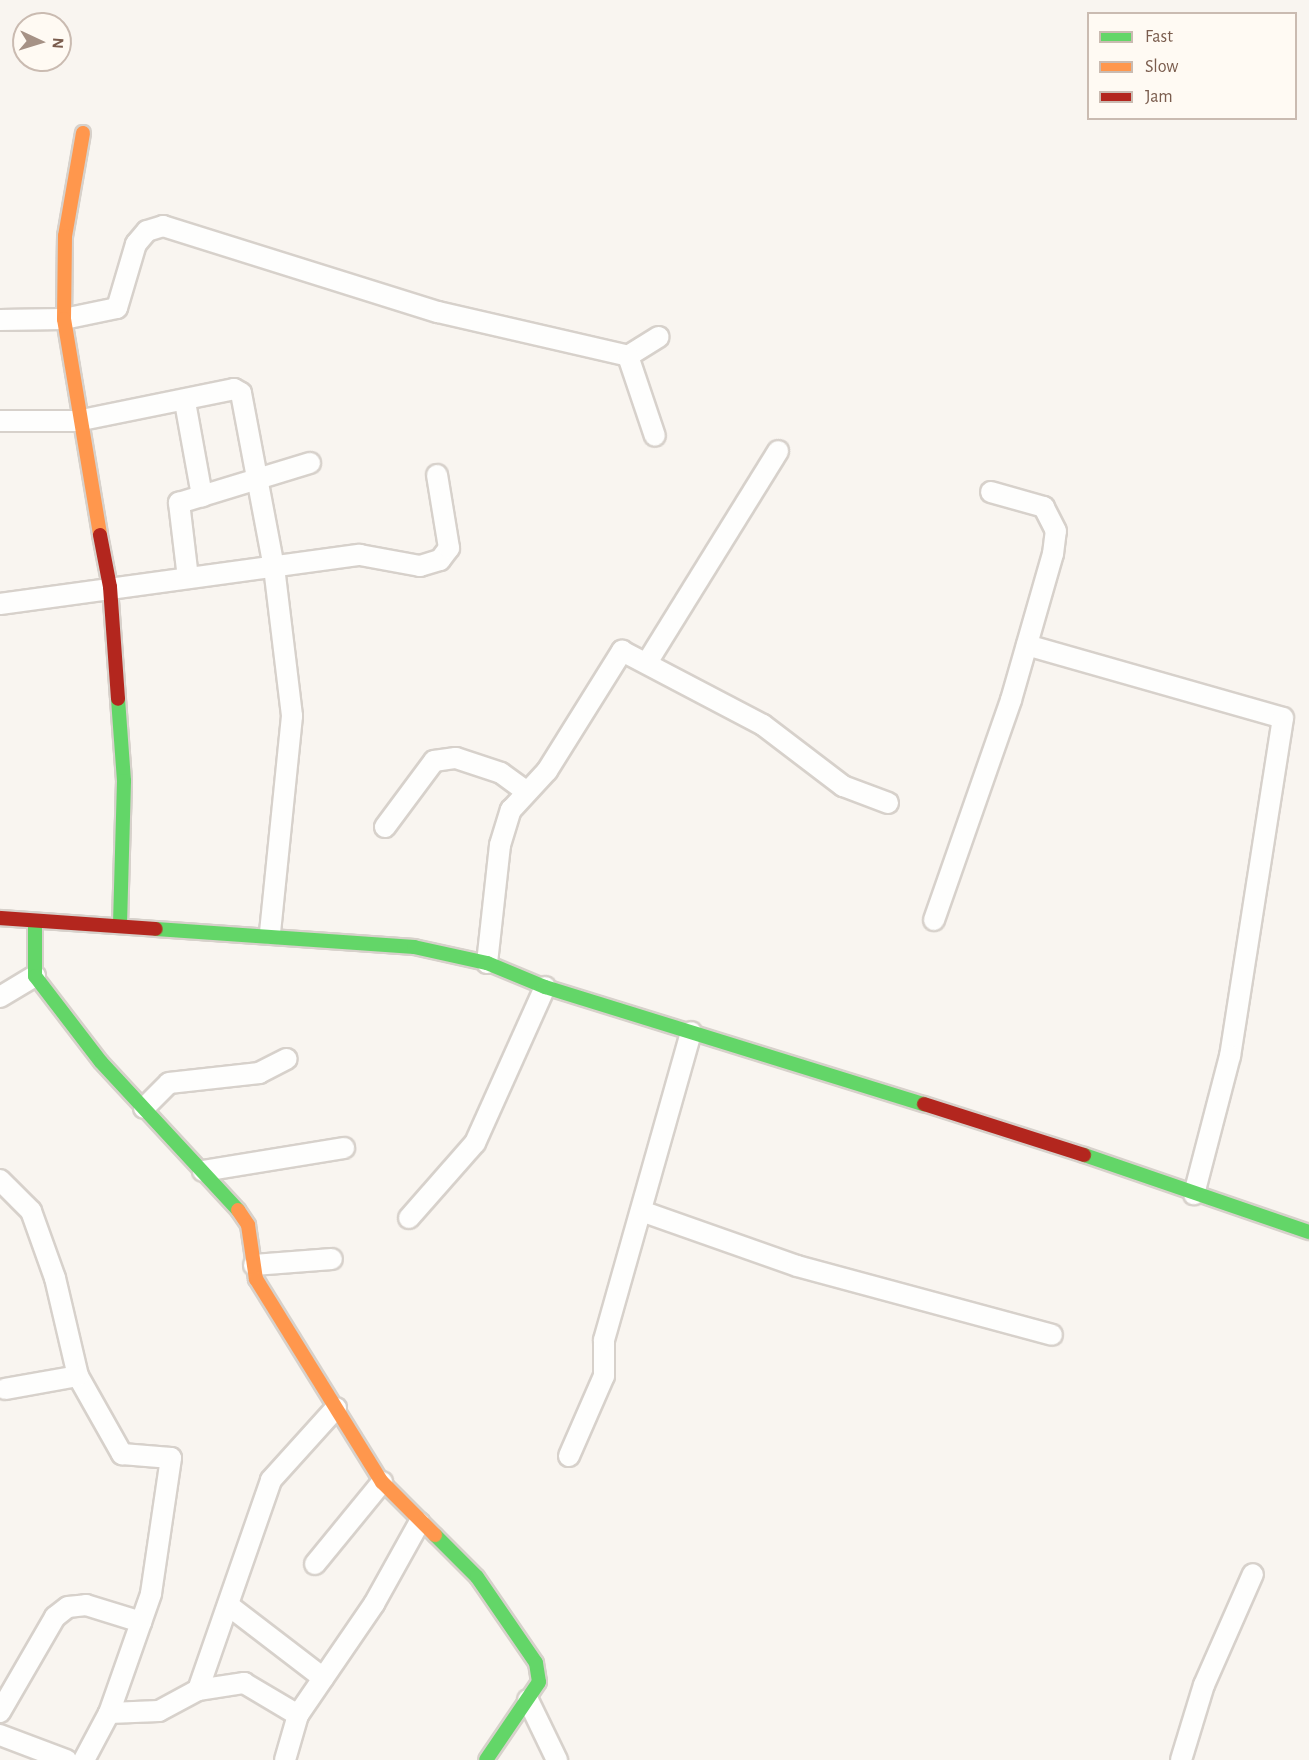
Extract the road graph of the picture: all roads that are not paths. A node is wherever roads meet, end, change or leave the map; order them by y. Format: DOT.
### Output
graph roads {
  1 [pos="83,133"];
  2 [pos="64,319"];
  3 [pos="0,320"];
  4 [pos="659,337"];
  5 [pos="628,356"];
  6 [pos="184,402"];
  7 [pos="0,421"];
  8 [pos="77,421"];
  9 [pos="655,436"];
  10 [pos="778,451"];
  11 [pos="310,463"];
  12 [pos="437,475"];
  13 [pos="257,479"];
  14 [pos="991,492"];
  15 [pos="202,496"];
  16 [pos="274,567"];
  17 [pos="188,578"];
  18 [pos="110,587"];
  19 [pos="0,604"];
  20 [pos="1028,645"];
  21 [pos="648,661"];
  22 [pos="524,790"];
  23 [pos="888,803"];
  24 [pos="386,827"];
  25 [pos="0,918"];
  26 [pos="934,920"];
  27 [pos="35,921"];
  28 [pos="120,926"];
  29 [pos="270,934"];
  30 [pos="487,963"];
  31 [pos="35,976"];
  32 [pos="545,987"];
  33 [pos="0,997"];
  34 [pos="691,1032"];
  35 [pos="287,1059"];
  36 [pos="144,1108"];
  37 [pos="344,1148"];
  38 [pos="203,1171"];
  39 [pos="0,1180"];
  40 [pos="1194,1194"];
  41 [pos="640,1211"];
  42 [pos="409,1218"];
  43 [pos="1309,1232"];
  44 [pos="332,1259"];
  45 [pos="254,1265"];
  46 [pos="1052,1335"];
  47 [pos="78,1376"];
  48 [pos="5,1389"];
  49 [pos="336,1408"];
  50 [pos="569,1456"];
  51 [pos="382,1482"];
  52 [pos="419,1523"];
  53 [pos="315,1564"];
  54 [pos="1253,1574"];
  55 [pos="228,1605"];
  56 [pos="141,1622"];
  57 [pos="323,1678"];
  58 [pos="198,1690"];
  59 [pos="528,1700"];
  60 [pos="0,1712"];
  61 [pos="109,1713"];
  62 [pos="298,1715"];
  63 [pos="0,1735"];
  64 [pos="66,1760"];
  65 [pos="84,1760"];
  66 [pos="285,1760"];
  67 [pos="486,1760"];
  68 [pos="557,1760"];
  69 [pos="1182,1760"];
  1 -- 2 [label="street"];
  2 -- 3 [label="street"];
  2 -- 5 [label="street"];
  2 -- 8 [label="street"];
  4 -- 5 [label="street"];
  5 -- 9 [label="street"];
  6 -- 8 [label="street"];
  6 -- 13 [label="street"];
  6 -- 15 [label="street"];
  7 -- 8 [label="street"];
  8 -- 18 [label="street"];
  10 -- 21 [label="street"];
  11 -- 13 [label="street"];
  12 -- 16 [label="street"];
  13 -- 15 [label="street"];
  13 -- 16 [label="street"];
  14 -- 20 [label="street"];
  15 -- 17 [label="street"];
  16 -- 17 [label="street"];
  16 -- 29 [label="street"];
  17 -- 18 [label="street"];
  18 -- 19 [label="street"];
  18 -- 28 [label="street"];
  20 -- 26 [label="street"];
  20 -- 40 [label="street"];
  21 -- 22 [label="street"];
  21 -- 23 [label="street"];
  22 -- 24 [label="street"];
  22 -- 30 [label="street"];
  25 -- 27 [label="street"];
  27 -- 28 [label="street"];
  27 -- 31 [label="street"];
  28 -- 29 [label="street"];
  29 -- 30 [label="street"];
  30 -- 32 [label="street"];
  31 -- 33 [label="street"];
  31 -- 36 [label="street"];
  32 -- 34 [label="street"];
  32 -- 42 [label="street"];
  34 -- 40 [label="street"];
  34 -- 41 [label="street"];
  35 -- 36 [label="street"];
  36 -- 38 [label="street"];
  37 -- 38 [label="street"];
  38 -- 45 [label="street"];
  39 -- 47 [label="street"];
  40 -- 43 [label="street"];
  41 -- 46 [label="street"];
  41 -- 50 [label="street"];
  44 -- 45 [label="street"];
  45 -- 49 [label="street"];
  47 -- 48 [label="street"];
  47 -- 56 [label="street"];
  49 -- 51 [label="street"];
  49 -- 55 [label="street"];
  51 -- 52 [label="street"];
  51 -- 53 [label="street"];
  52 -- 57 [label="street"];
  52 -- 59 [label="street"];
  54 -- 69 [label="street"];
  55 -- 57 [label="street"];
  55 -- 58 [label="street"];
  56 -- 60 [label="street"];
  56 -- 61 [label="street"];
  57 -- 62 [label="street"];
  58 -- 61 [label="street"];
  58 -- 62 [label="street"];
  59 -- 67 [label="street"];
  59 -- 68 [label="street"];
  61 -- 65 [label="street"];
  62 -- 66 [label="street"];
  63 -- 64 [label="street"];
}
